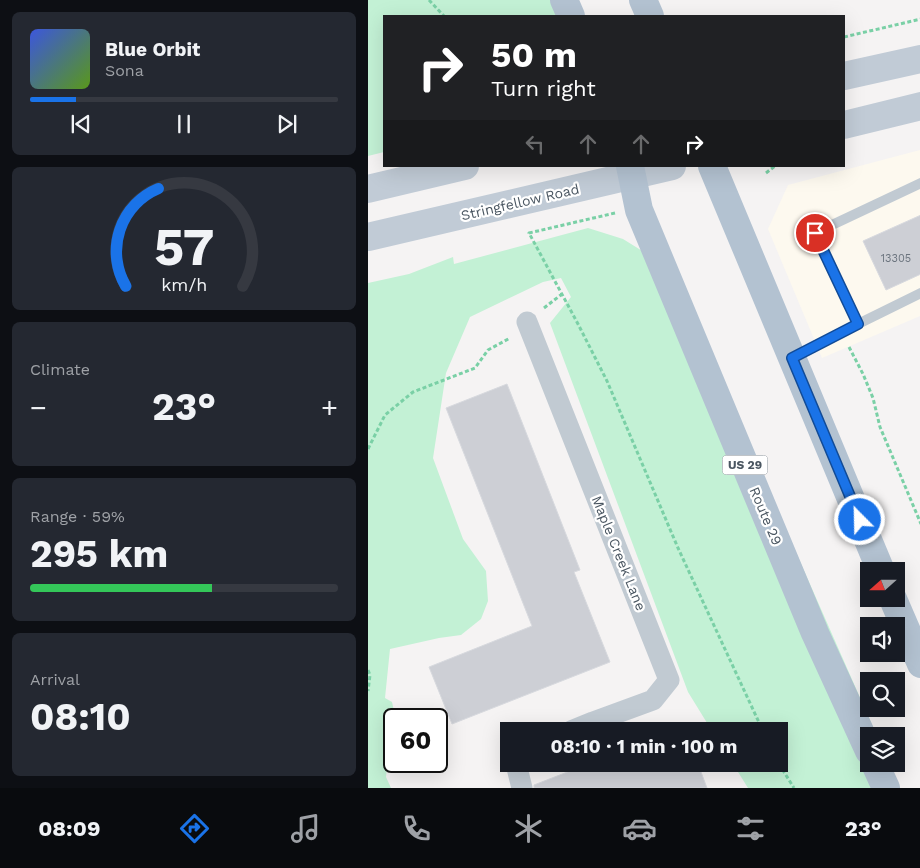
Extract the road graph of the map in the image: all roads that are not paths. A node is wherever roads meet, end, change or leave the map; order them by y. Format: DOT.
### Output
graph roads {
  1 [pos="564,0"];
  2 [pos="644,0"];
  3 [pos="571,15"];
  4 [pos="650,15"];
  5 [pos="920,58"];
  6 [pos="845,76"];
  7 [pos="920,106"];
  8 [pos="845,125"];
  9 [pos="461,167"];
  10 [pos="664,167"];
  11 [pos="712,167"];
  12 [pos="631,171"];
  13 [pos="920,183"];
  14 [pos="368,189"];
  15 [pos="368,237"];
  16 [pos="920,293"];
  17 [pos="527,322"];
  18 [pos="858,324"];
  19 [pos="792,358"];
  20 [pos="877,562"];
  21 [pos="897,608"];
  22 [pos="920,664"];
  23 [pos="593,722"];
  24 [pos="860,732"];
  25 [pos="518,772"];
  26 [pos="879,772"];
  27 [pos="522,788"];
  28 [pos="886,788"];
  1 -- 3 [label="main road"];
  2 -- 4 [label="main road"];
  5 -- 6 [label="main road"];
  7 -- 8 [label="main road"];
  9 -- 14 [label="main road"];
  10 -- 12 [label="main road, Stringfellow Road"];
  11 -- 19 [label="main road"];
  12 -- 15 [label="main road, Stringfellow Road"];
  12 -- 24 [label="main road, Route 29 / US 29"];
  13 -- 18 [label="lane"];
  16 -- 18 [label="lane"];
  17 -- 23 [label="street, Maple Creek Lane"];
  18 -- 19 [label="lane"];
  19 -- 20 [label="main road"];
  21 -- 22 [label="main road"];
  25 -- 27 [label="street"];
  26 -- 28 [label="main road"];
}
